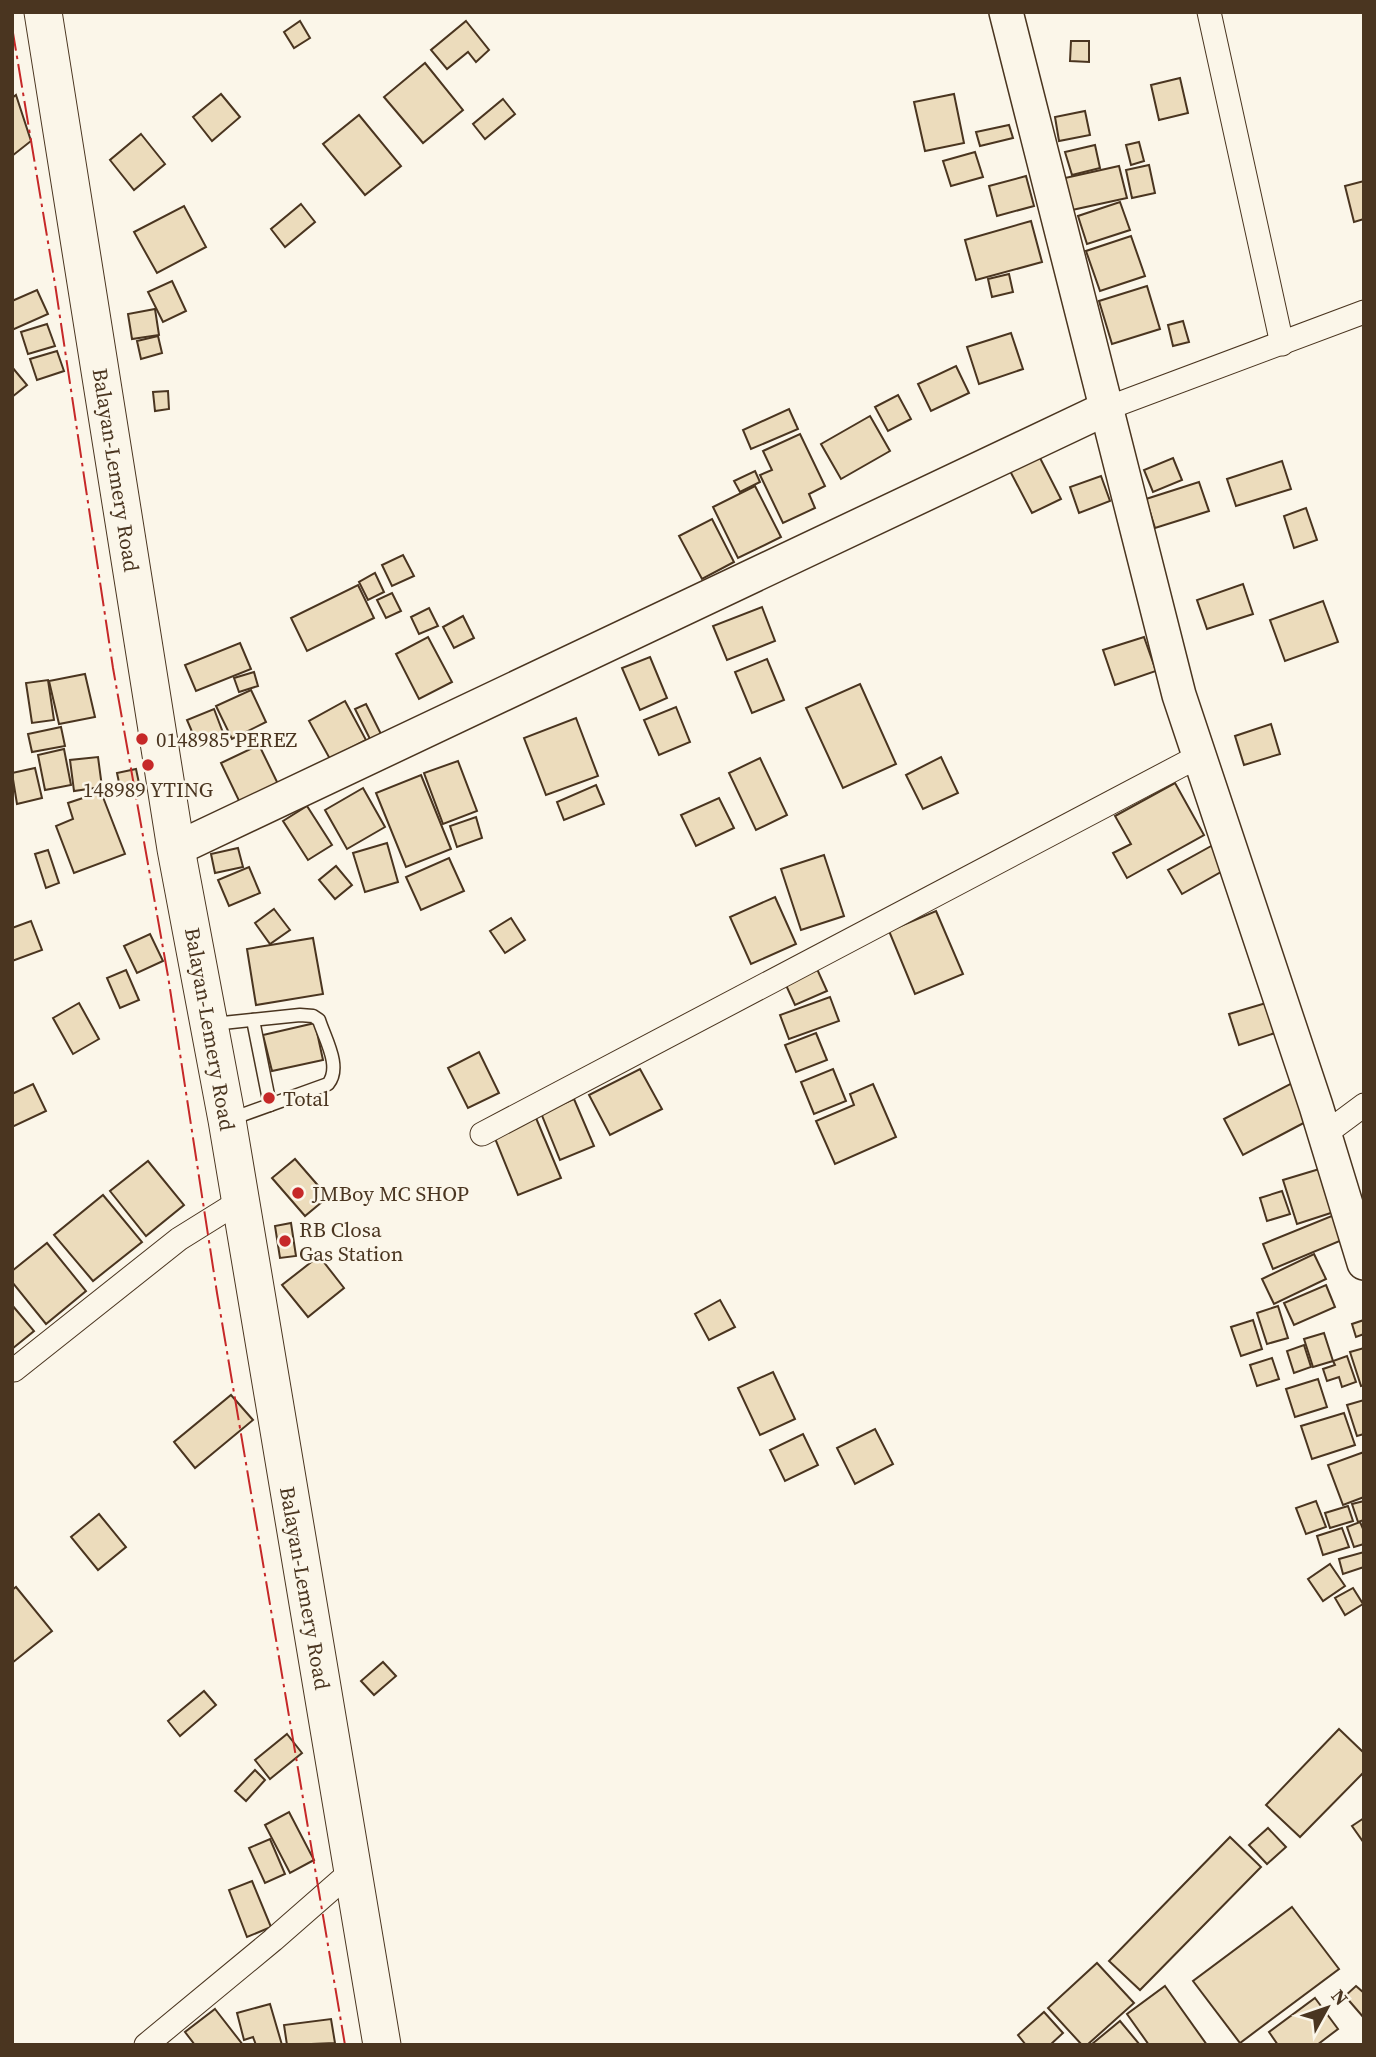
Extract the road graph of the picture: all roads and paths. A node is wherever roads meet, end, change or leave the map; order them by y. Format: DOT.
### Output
graph roads {
  1 [pos="43,12"];
  2 [pos="1006,12"];
  3 [pos="1209,12"];
  4 [pos="1364,312"];
  5 [pos="1282,344"];
  6 [pos="1105,409"];
  7 [pos="1199,756"];
  8 [pos="176,849"];
  9 [pos="253,1020"];
  10 [pos="209,1025"];
  11 [pos="270,1105"];
  12 [pos="1364,1105"];
  13 [pos="227,1120"];
  14 [pos="482,1134"];
  15 [pos="1325,1134"];
  16 [pos="240,1201"];
  17 [pos="1364,1264"];
  18 [pos="14,1370"];
  19 [pos="353,1870"];
  20 [pos="146,2045"];
  21 [pos="382,2045"];
  1 -- 8 [label="main road, Balayan-Lemery Road"];
  2 -- 6 [label="street"];
  3 -- 5 [label="street"];
  4 -- 5 [label="street"];
  5 -- 6 [label="street"];
  6 -- 7 [label="street"];
  6 -- 8 [label="street"];
  7 -- 14 [label="street"];
  7 -- 15 [label="street"];
  8 -- 10 [label="main road, Balayan-Lemery Road"];
  9 -- 10 [label="lane"];
  9 -- 11 [label="lane"];
  9 -- 11 [label="lane"];
  10 -- 13 [label="main road, Balayan-Lemery Road"];
  11 -- 13 [label="lane"];
  12 -- 15 [label="street"];
  13 -- 16 [label="main road, Balayan-Lemery Road"];
  15 -- 17 [label="street"];
  16 -- 18 [label="street"];
  16 -- 19 [label="main road, Balayan-Lemery Road"];
  19 -- 20 [label="street"];
  19 -- 21 [label="main road, Balayan-Lemery Road"];
}
